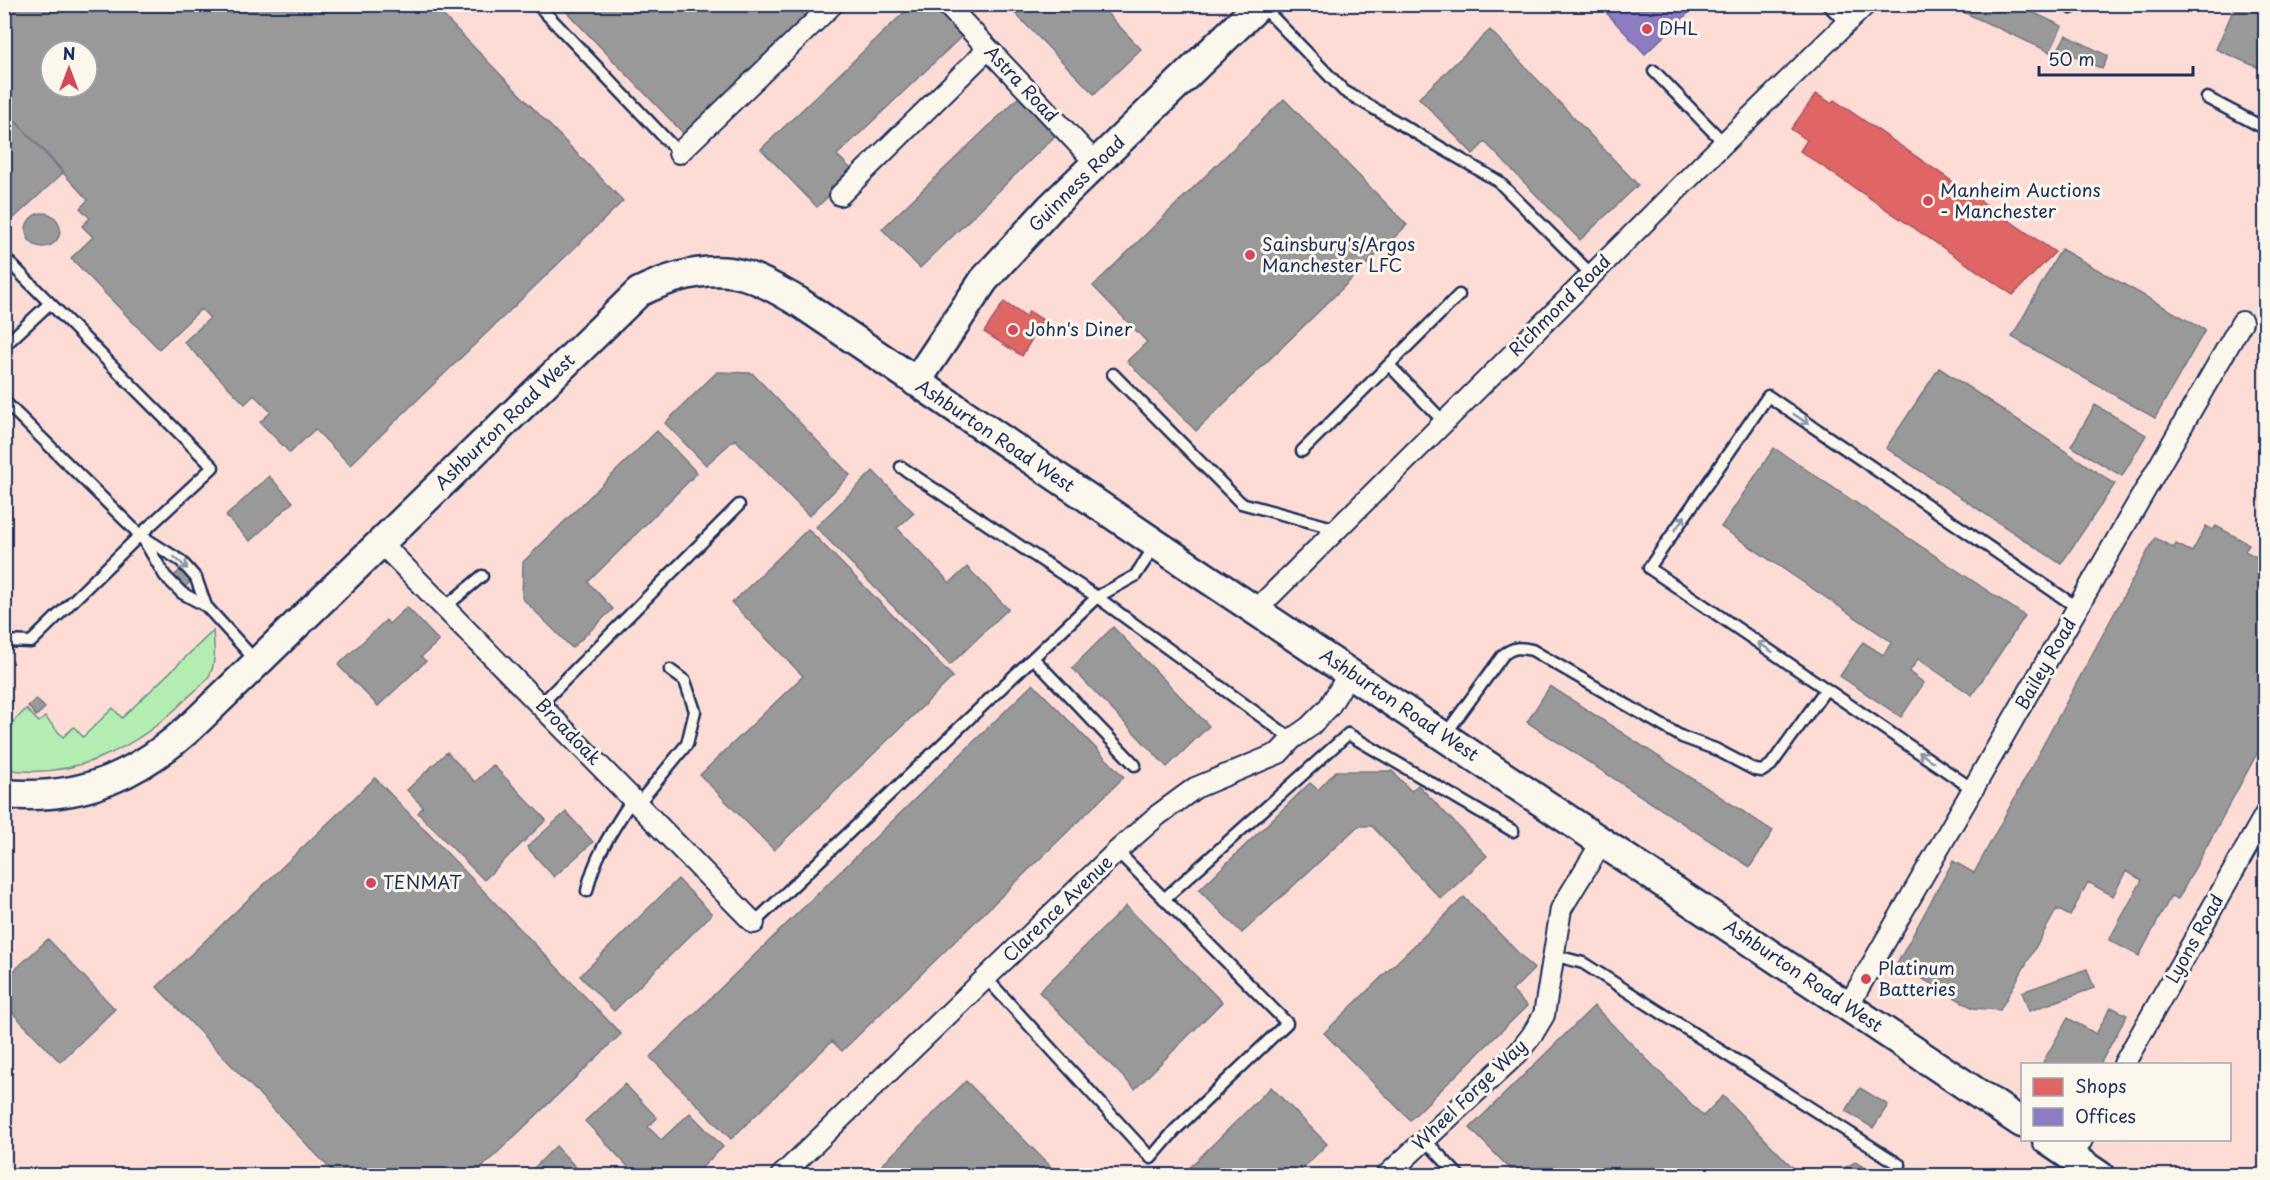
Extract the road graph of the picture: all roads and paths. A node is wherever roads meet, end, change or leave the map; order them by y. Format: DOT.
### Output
graph roads {
  1 [pos="537,4"];
  2 [pos="946,4"];
  3 [pos="1260,4"];
  4 [pos="1827,4"];
  5 [pos="1866,4"];
  6 [pos="823,10"];
  7 [pos="1846,24"];
  8 [pos="988,49"];
  9 [pos="1654,71"];
  10 [pos="2207,98"];
  11 [pos="2265,129"];
  12 [pos="1724,143"];
  13 [pos="679,153"];
  14 [pos="1096,163"];
  15 [pos="840,195"];
  16 [pos="4,257"];
  17 [pos="1592,275"];
  18 [pos="1459,295"];
  19 [pos="50,304"];
  20 [pos="2242,322"];
  21 [pos="4,346"];
  22 [pos="1389,365"];
  23 [pos="1113,374"];
  24 [pos="916,382"];
  25 [pos="4,401"];
  26 [pos="1444,422"];
  27 [pos="1302,451"];
  28 [pos="901,467"];
  29 [pos="739,505"];
  30 [pos="1337,529"];
  31 [pos="140,535"];
  32 [pos="381,543"];
  33 [pos="1156,544"];
  34 [pos="482,576"];
  35 [pos="1097,597"];
  36 [pos="206,606"];
  37 [pos="444,608"];
  38 [pos="2078,608"];
  39 [pos="1256,610"];
  40 [pos="4,640"];
  41 [pos="1033,658"];
  42 [pos="258,663"];
  43 [pos="670,670"];
  44 [pos="1350,672"];
  45 [pos="1826,688"];
  46 [pos="541,704"];
  47 [pos="1444,736"];
  48 [pos="1292,739"];
  49 [pos="1135,765"];
  50 [pos="1974,790"];
  51 [pos="4,794"];
  52 [pos="635,801"];
  53 [pos="2265,813"];
  54 [pos="1513,831"];
  55 [pos="1602,842"];
  56 [pos="1117,851"];
  57 [pos="587,891"];
  58 [pos="1164,899"];
  59 [pos="754,923"];
  60 [pos="1553,955"];
  61 [pos="987,979"];
  62 [pos="1848,1006"];
  63 [pos="2125,1063"];
  64 [pos="2021,1122"];
  65 [pos="1424,1139"];
  66 [pos="2051,1141"];
  67 [pos="2077,1148"];
  68 [pos="1900,1165"];
  69 [pos="781,1176"];
  70 [pos="1386,1176"];
  71 [pos="1459,1176"];
  72 [pos="2100,1176"];
  1 -- 13 [label="lane"];
  2 -- 8 [label="street, Astra Road"];
  3 -- 14 [label="main road, Guinness Road"];
  3 -- 17 [label="lane"];
  4 -- 7 [label="lane"];
  5 -- 7 [label="street, Richmond Road"];
  6 -- 13 [label="street"];
  7 -- 12 [label="street, Richmond Road"];
  8 -- 14 [label="street, Astra Road"];
  8 -- 15 [label="street"];
  9 -- 12 [label="lane"];
  10 -- 11 [label="lane"];
  12 -- 17 [label="street, Richmond Road"];
  14 -- 24 [label="main road, Guinness Road"];
  16 -- 19 [label="lane"];
  17 -- 26 [label="street, Richmond Road"];
  18 -- 22 [label="lane"];
  19 -- 21 [label="lane"];
  19 -- 31 [label="lane"];
  20 -- 38 [label="street, Bailey Road"];
  22 -- 26 [label="lane"];
  22 -- 27 [label="lane"];
  23 -- 30 [label="lane"];
  24 -- 32 [label="main road, Ashburton Road West"];
  24 -- 33 [label="main road, Ashburton Road West"];
  25 -- 31 [label="lane"];
  26 -- 30 [label="street, Richmond Road"];
  28 -- 35 [label="lane"];
  29 -- 46 [label="lane"];
  30 -- 39 [label="street, Richmond Road"];
  31 -- 36 [label="lane"];
  31 -- 36 [label="lane, one-way"];
  31 -- 40 [label="lane"];
  32 -- 37 [label="street, Broadoak"];
  32 -- 42 [label="main road, Ashburton Road West"];
  33 -- 35 [label="lane"];
  33 -- 39 [label="main road, Ashburton Road West"];
  34 -- 37 [label="lane"];
  35 -- 41 [label="lane"];
  35 -- 48 [label="lane"];
  36 -- 42 [label="lane"];
  37 -- 46 [label="street, Broadoak"];
  45 -- 38 [label="lane, one-way"];
  38 -- 50 [label="street, Bailey Road"];
  39 -- 44 [label="main road, Ashburton Road West"];
  41 -- 49 [label="lane"];
  41 -- 59 [label="lane"];
  42 -- 51 [label="main road, Ashburton Road West"];
  43 -- 52 [label="lane"];
  44 -- 47 [label="main road, Ashburton Road West"];
  44 -- 48 [label="street, Clarence Avenue"];
  45 -- 47 [label="lane"];
  50 -- 45 [label="lane, one-way"];
  46 -- 52 [label="street, Broadoak"];
  47 -- 55 [label="main road, Ashburton Road West"];
  48 -- 56 [label="street, Clarence Avenue"];
  50 -- 62 [label="street, Bailey Road"];
  52 -- 57 [label="lane"];
  52 -- 59 [label="street, Broadoak"];
  53 -- 63 [label="street, Lyons Road"];
  54 -- 58 [label="lane"];
  55 -- 60 [label="street, Wheel Forge Way"];
  55 -- 62 [label="main road, Ashburton Road West"];
  56 -- 58 [label="lane"];
  56 -- 61 [label="street, Clarence Avenue"];
  58 -- 61 [label="lane"];
  60 -- 65 [label="street, Wheel Forge Way"];
  60 -- 68 [label="lane"];
  61 -- 69 [label="street, Clarence Avenue"];
  62 -- 64 [label="main road, Ashburton Road West"];
  65 -- 70 [label="street, Wheel Forge Way"];
  65 -- 71 [label="lane"];
  66 -- 67 [label="main road"];
  67 -- 72 [label="main road"];
}
